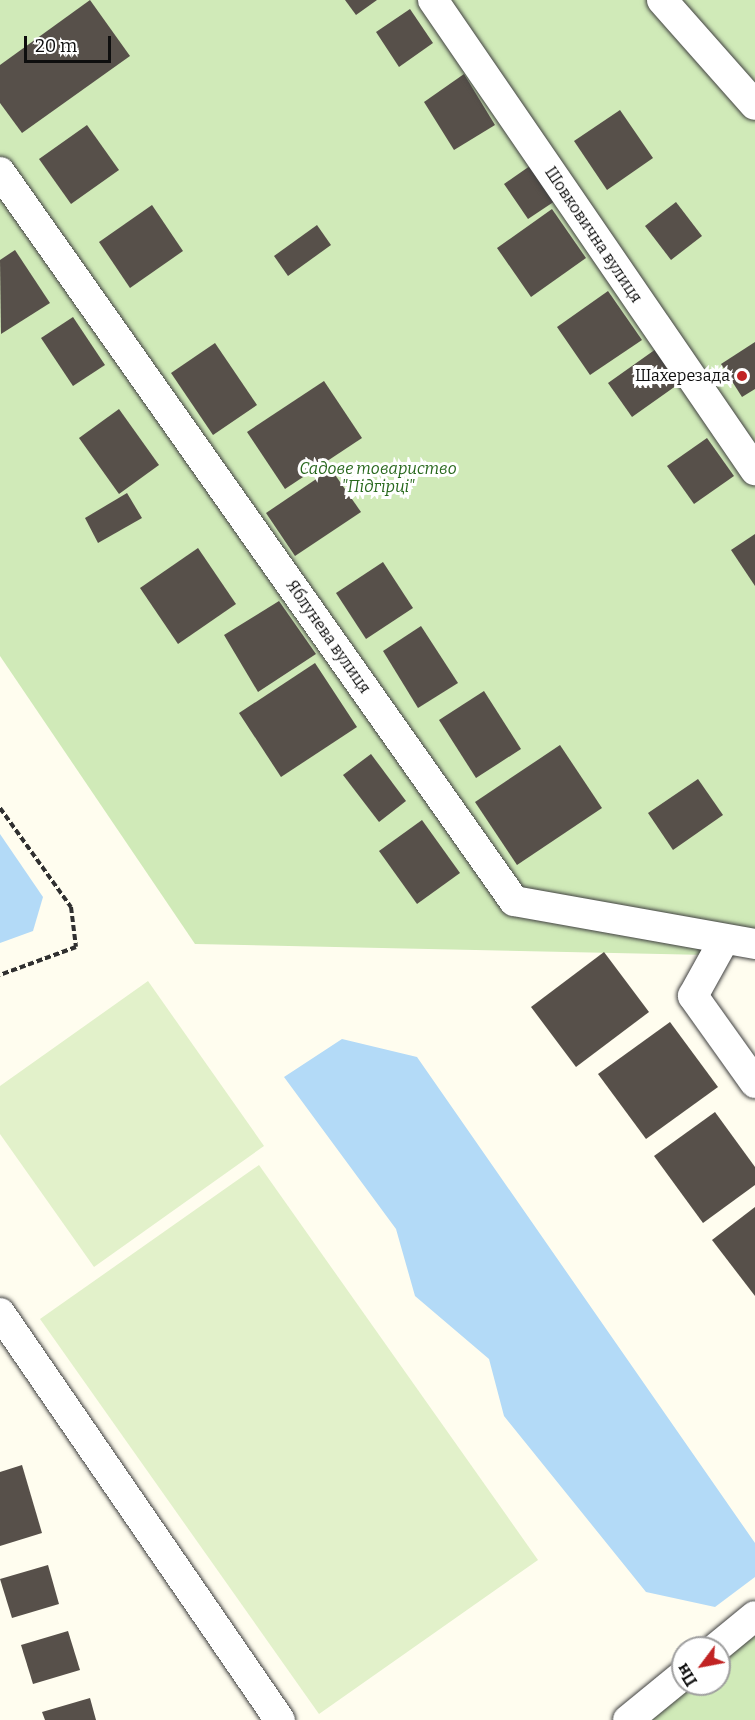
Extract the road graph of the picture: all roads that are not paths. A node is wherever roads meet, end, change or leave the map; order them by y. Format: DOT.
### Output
graph roads {
  1 [pos="433,0"];
  2 [pos="662,0"];
  3 [pos="755,105"];
  4 [pos="0,172"];
  5 [pos="755,470"];
  6 [pos="724,940"];
  7 [pos="755,944"];
  8 [pos="755,1083"];
  9 [pos="0,1313"];
  10 [pos="755,1616"];
  11 [pos="731,1636"];
  12 [pos="671,1685"];
  13 [pos="280,1720"];
  14 [pos="628,1720"];
  1 -- 5 [label="street, Шовковична вулиця"];
  2 -- 3 [label="street"];
  4 -- 6 [label="street, Яблунева вулиця"];
  6 -- 7 [label="street, Яблунева вулиця"];
  6 -- 8 [label="street"];
  9 -- 13 [label="street"];
  10 -- 11 [label="street"];
  12 -- 14 [label="street"];
}
